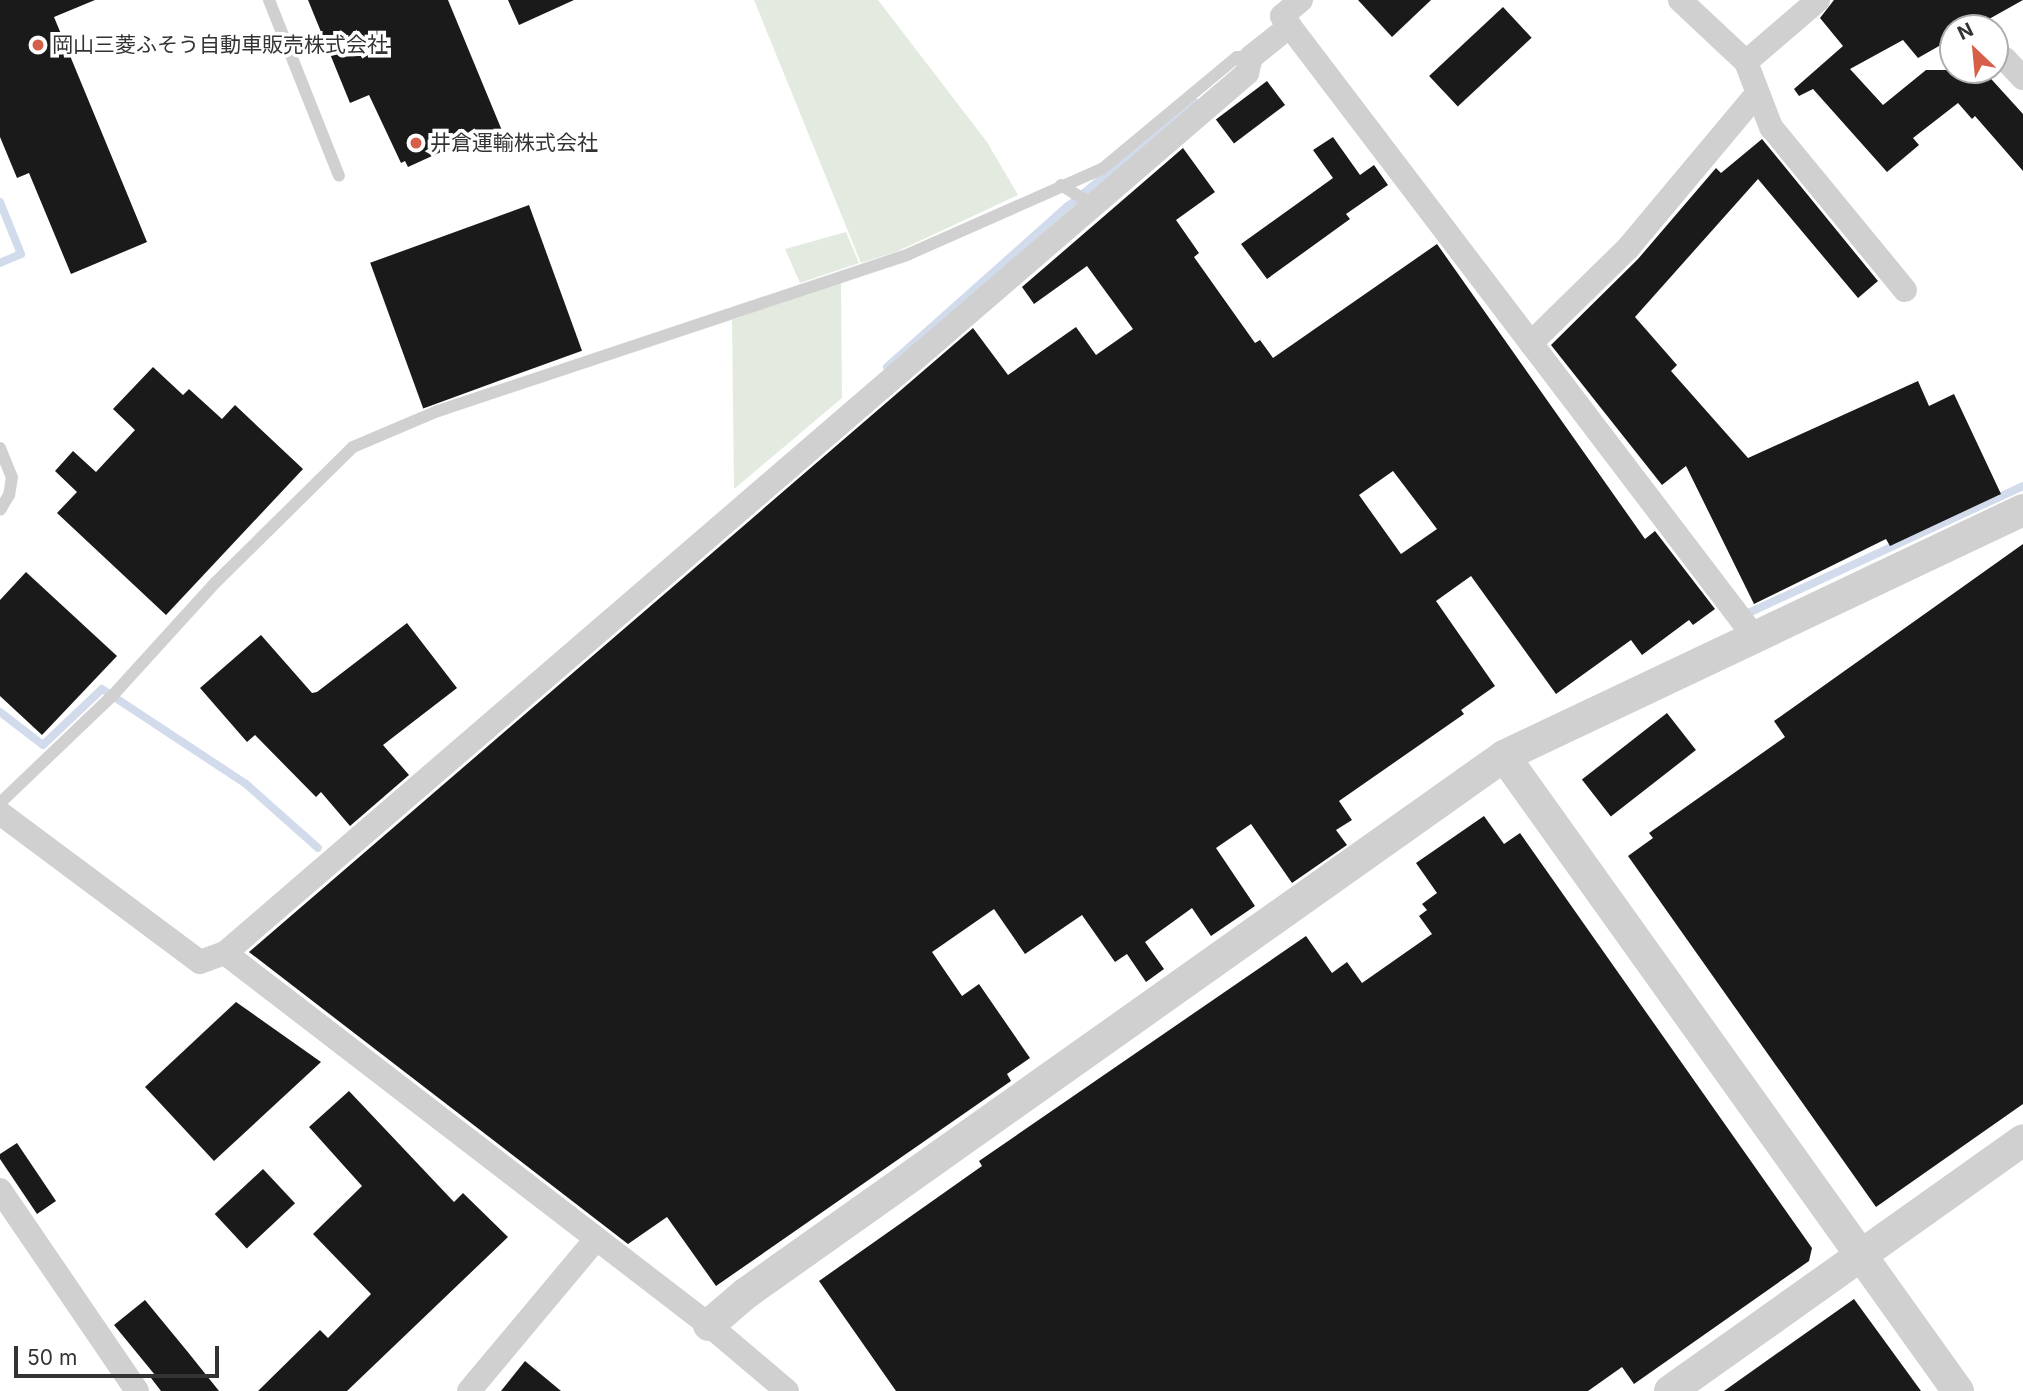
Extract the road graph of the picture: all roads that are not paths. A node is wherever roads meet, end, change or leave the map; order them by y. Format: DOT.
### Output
graph roads {
  1 [pos="269,0"];
  2 [pos="1301,0"];
  3 [pos="1680,0"];
  4 [pos="1818,0"];
  5 [pos="1290,26"];
  6 [pos="1251,57"];
  7 [pos="1746,62"];
  8 [pos="2009,62"];
  9 [pos="2023,78"];
  10 [pos="1759,98"];
  11 [pos="339,176"];
  12 [pos="1061,185"];
  13 [pos="1085,199"];
  14 [pos="1905,289"];
  15 [pos="1536,338"];
  16 [pos="0,448"];
  17 [pos="0,510"];
  18 [pos="2023,510"];
  19 [pos="1753,635"];
  20 [pos="1504,756"];
  21 [pos="0,803"];
  22 [pos="0,813"];
  23 [pos="225,953"];
  24 [pos="2023,1140"];
  25 [pos="0,1190"];
  26 [pos="596,1239"];
  27 [pos="1860,1256"];
  28 [pos="709,1325"];
  29 [pos="137,1391"];
  30 [pos="469,1391"];
  31 [pos="787,1391"];
  32 [pos="1670,1391"];
  33 [pos="1958,1391"];
  1 -- 11 [label="lane"];
  2 -- 5 [label="street"];
  3 -- 7 [label="street"];
  4 -- 7 [label="street"];
  5 -- 6 [label="street"];
  5 -- 15 [label="street"];
  6 -- 12 [label="lane"];
  6 -- 13 [label="street"];
  7 -- 10 [label="street"];
  8 -- 9 [label="street"];
  10 -- 14 [label="street"];
  10 -- 15 [label="street"];
  12 -- 13 [label="lane"];
  12 -- 21 [label="lane"];
  13 -- 23 [label="street"];
  15 -- 19 [label="street"];
  16 -- 17 [label="lane"];
  18 -- 19 [label="street"];
  19 -- 20 [label="street"];
  20 -- 27 [label="street"];
  20 -- 28 [label="street"];
  22 -- 23 [label="street"];
  23 -- 26 [label="street"];
  24 -- 27 [label="street"];
  25 -- 29 [label="street"];
  26 -- 28 [label="street"];
  26 -- 30 [label="street"];
  27 -- 32 [label="street"];
  27 -- 33 [label="street"];
  28 -- 31 [label="street"];
}
